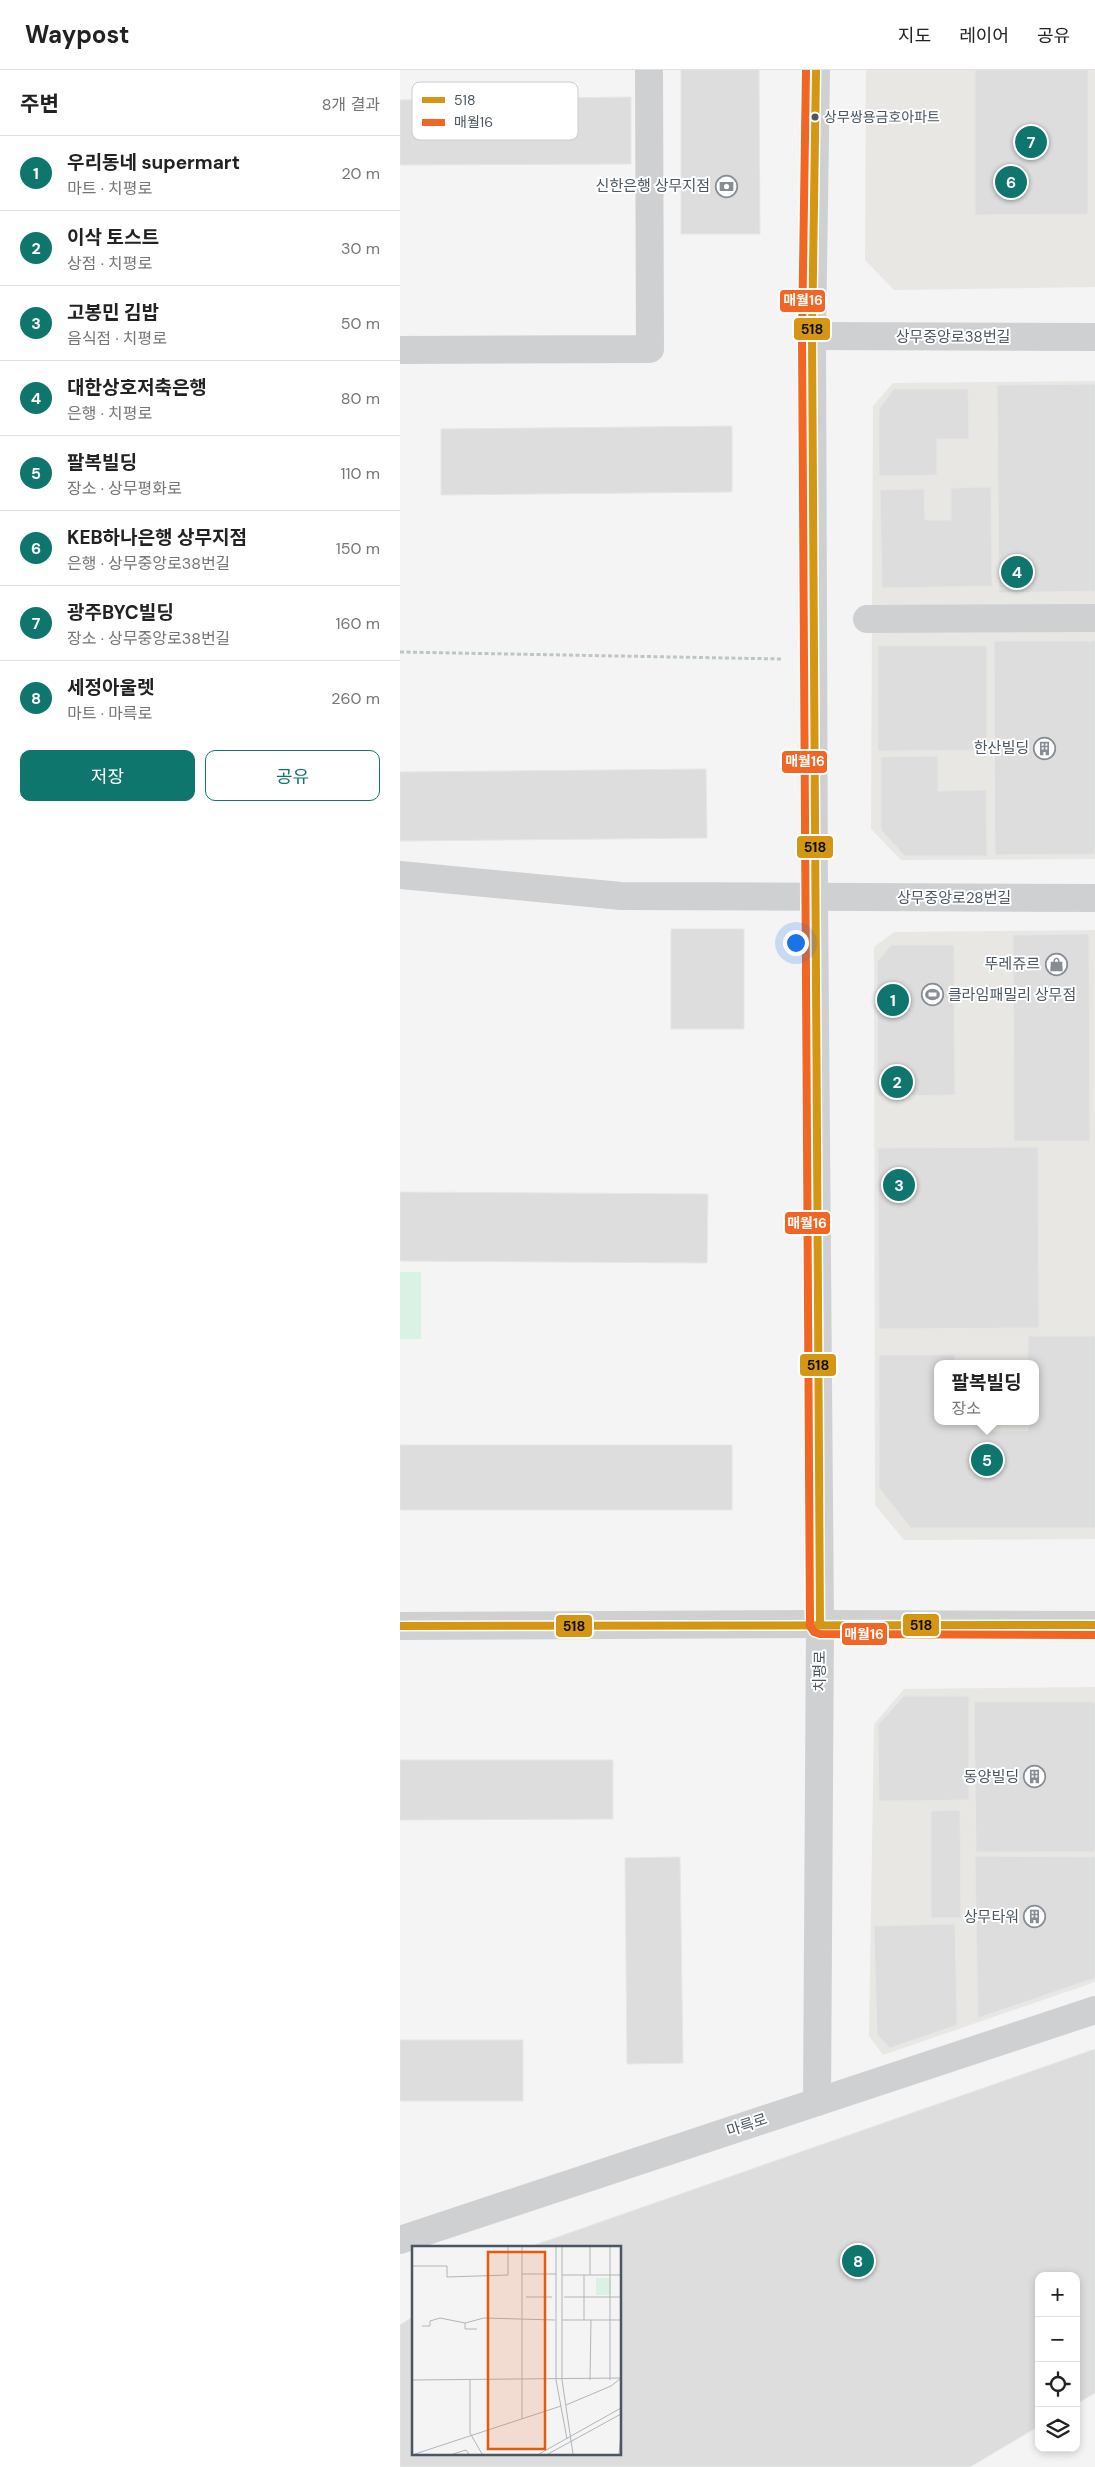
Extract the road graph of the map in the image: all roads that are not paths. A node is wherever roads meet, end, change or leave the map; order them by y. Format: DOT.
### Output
graph roads {
  1 [pos="649,70"];
  2 [pos="816,70"];
  3 [pos="812,336"];
  4 [pos="1095,337"];
  5 [pos="400,350"];
  6 [pos="1095,618"];
  7 [pos="867,619"];
  8 [pos="400,875"];
  9 [pos="814,897"];
  10 [pos="1095,898"];
  11 [pos="820,1624"];
  12 [pos="1095,1625"];
  13 [pos="400,1626"];
  14 [pos="1095,2010"];
  15 [pos="817,2102"];
  16 [pos="400,2240"];
  1 -- 5 [label="street"];
  2 -- 3 [label="street, 치평로"];
  3 -- 4 [label="street, 상무중앙로38번길"];
  3 -- 9 [label="street, 치평로"];
  6 -- 7 [label="street"];
  8 -- 9 [label="street, 상무중앙로28번길"];
  9 -- 10 [label="street, 상무중앙로28번길"];
  9 -- 11 [label="street, 치평로"];
  11 -- 12 [label="street"];
  11 -- 13 [label="street"];
  11 -- 15 [label="street, 치평로"];
  14 -- 15 [label="street, 마륵로"];
  15 -- 16 [label="street, 마륵로"];
}
